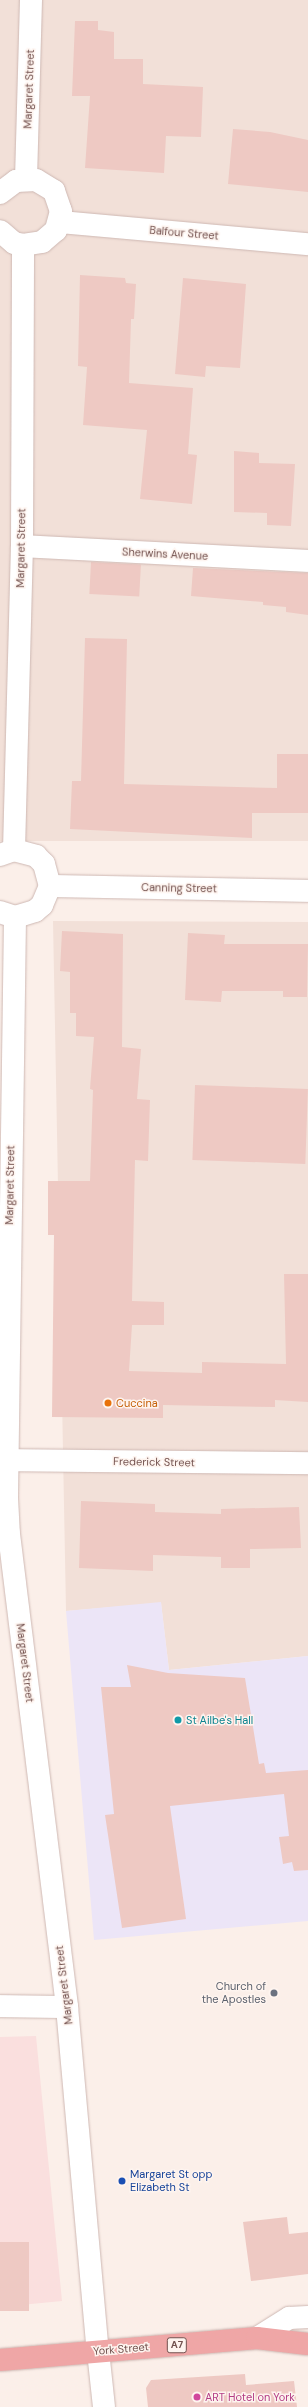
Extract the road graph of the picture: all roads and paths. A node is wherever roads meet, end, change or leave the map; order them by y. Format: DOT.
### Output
graph roads {
  1 [pos="31,0"];
  2 [pos="26,179"];
  3 [pos="0,193"];
  4 [pos="60,222"];
  5 [pos="0,231"];
  6 [pos="308,244"];
  7 [pos="23,245"];
  8 [pos="22,546"];
  9 [pos="308,562"];
  10 [pos="7,852"];
  11 [pos="50,886"];
  12 [pos="308,891"];
  13 [pos="7,914"];
  14 [pos="3,1460"];
  15 [pos="308,1463"];
  16 [pos="0,2006"];
  17 [pos="67,2007"];
  18 [pos="308,2316"];
  19 [pos="257,2338"];
  20 [pos="308,2344"];
  21 [pos="98,2351"];
  22 [pos="0,2360"];
  23 [pos="104,2407"];
  1 -- 2 [label="street, Margaret Street"];
  2 -- 3 [label="street"];
  2 -- 4 [label="street"];
  4 -- 6 [label="street, Balfour Street"];
  4 -- 7 [label="street"];
  5 -- 7 [label="street"];
  7 -- 8 [label="street, Margaret Street"];
  8 -- 9 [label="street, Sherwins Avenue"];
  8 -- 10 [label="street, Margaret Street"];
  10 -- 11 [label="street"];
  11 -- 12 [label="street, Canning Street"];
  11 -- 13 [label="street"];
  13 -- 14 [label="street, Margaret Street"];
  14 -- 15 [label="street, Frederick Street"];
  14 -- 17 [label="street, Margaret Street"];
  16 -- 17 [label="street"];
  17 -- 21 [label="street, Margaret Street"];
  18 -- 19 [label="street, York Street"];
  19 -- 20 [label="highway, A7"];
  19 -- 21 [label="highway, York Street / A7"];
  21 -- 22 [label="highway, York Street / A7"];
  21 -- 23 [label="street, Margaret Street"];
}
